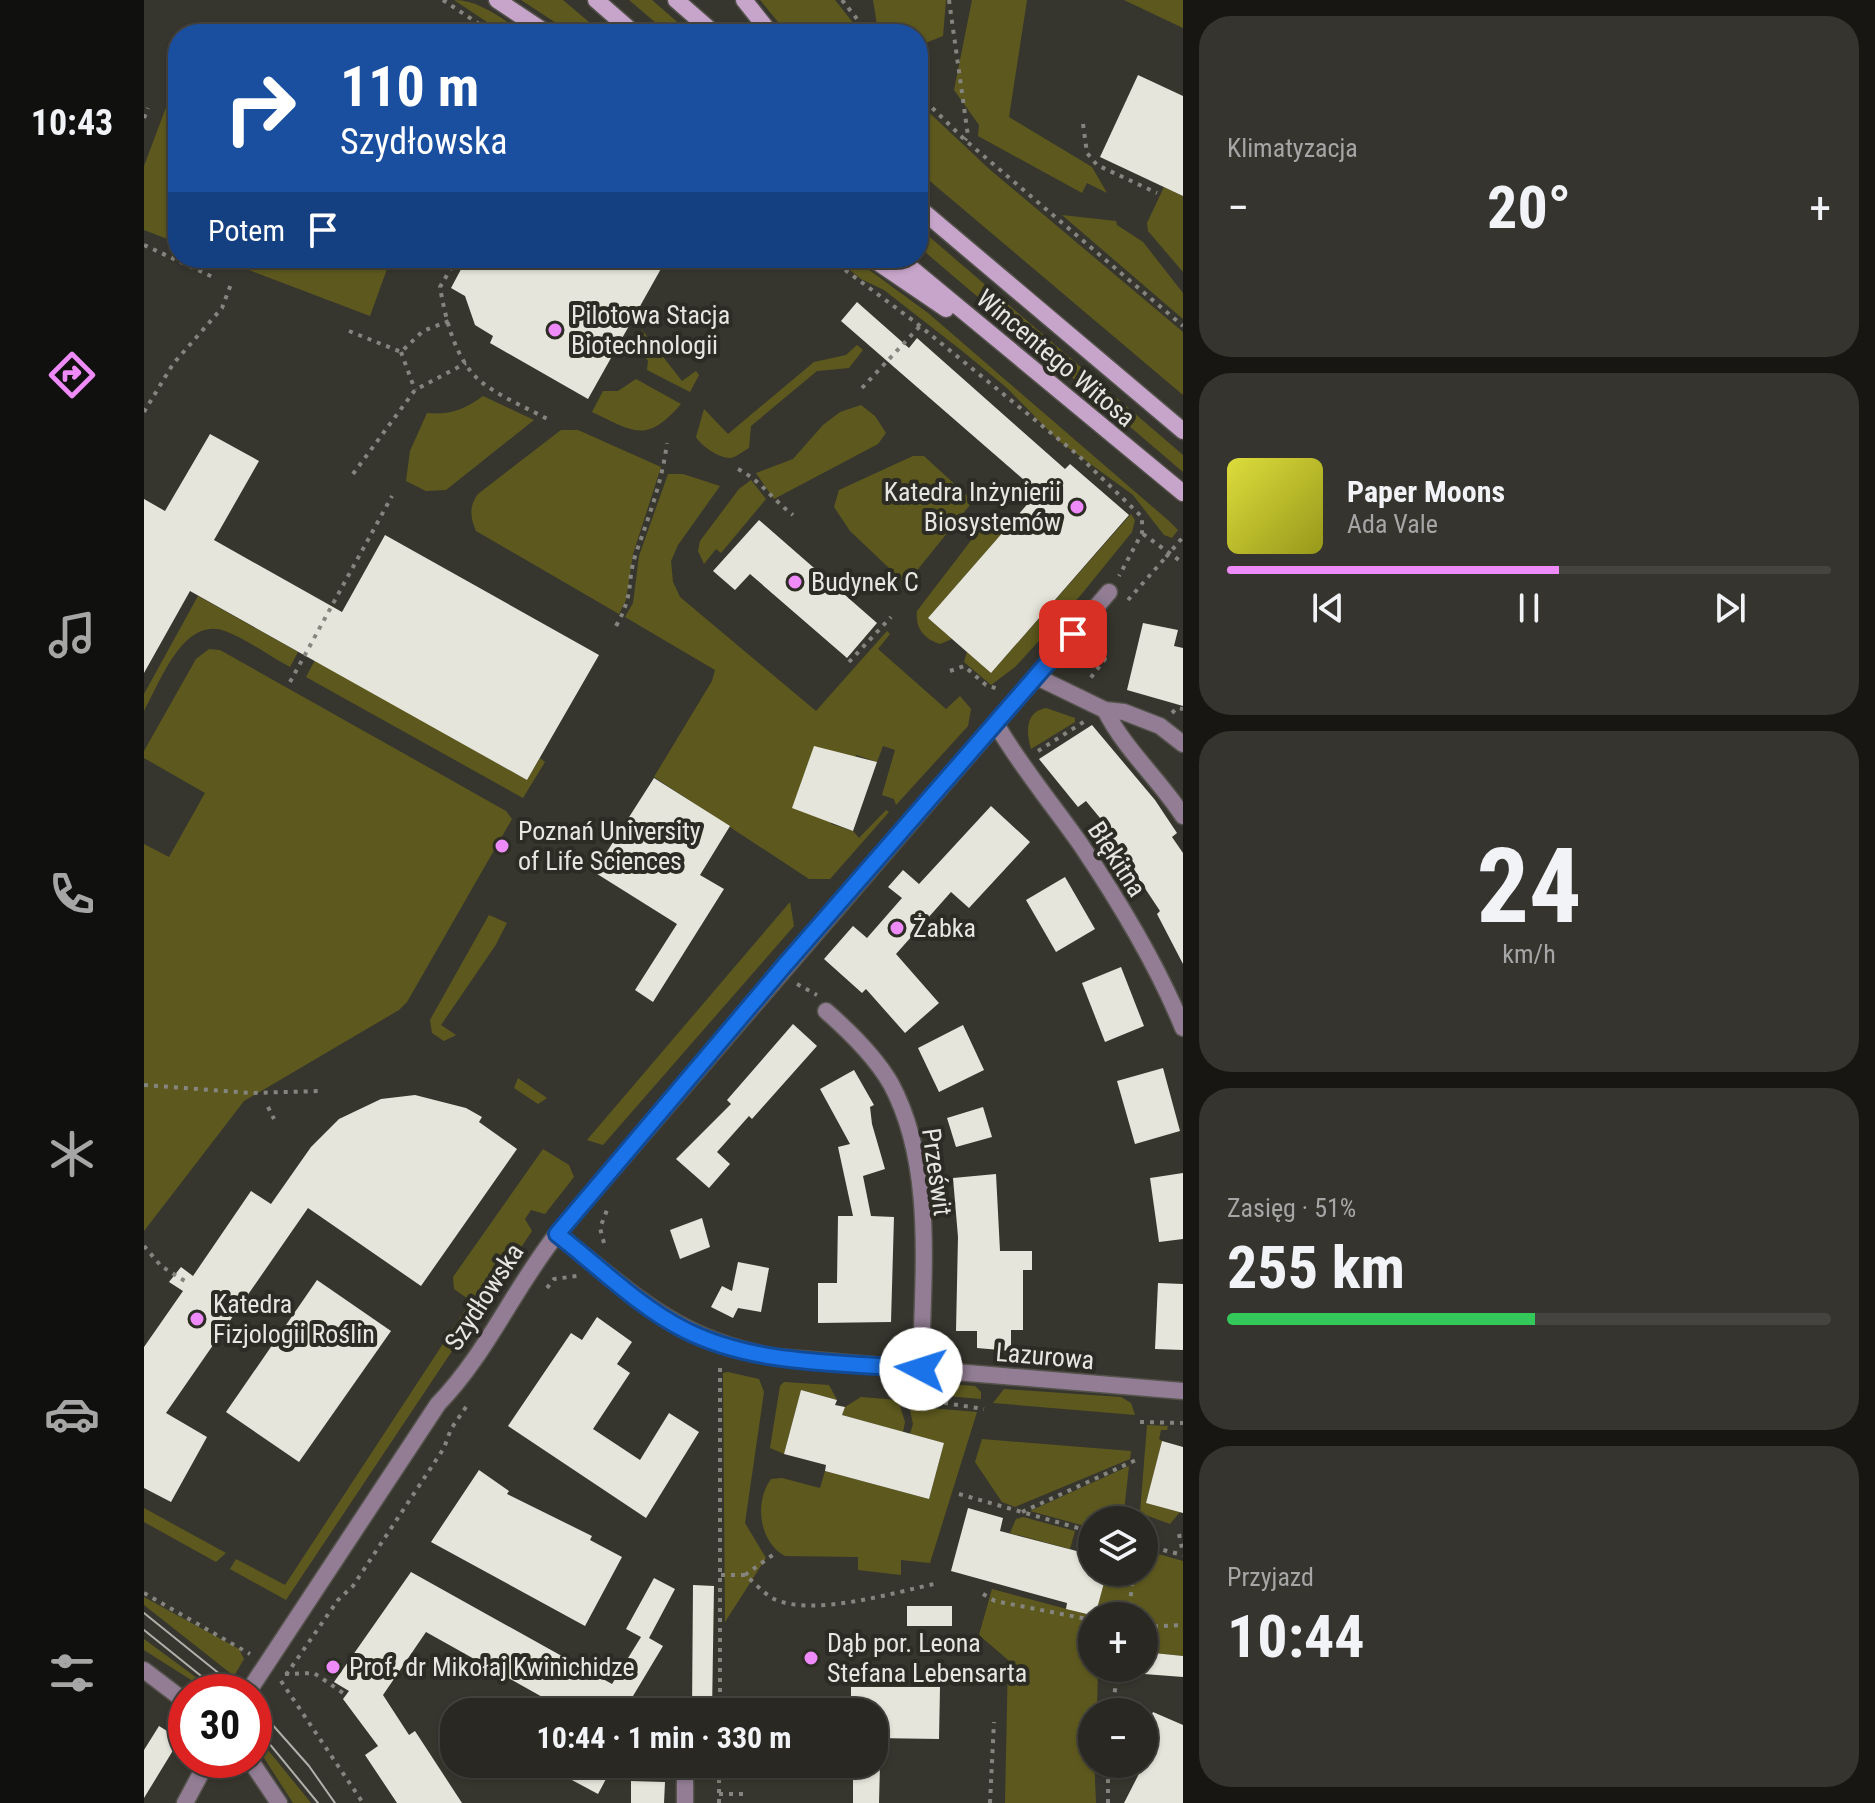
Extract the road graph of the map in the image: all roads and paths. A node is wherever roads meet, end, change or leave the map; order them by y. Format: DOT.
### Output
graph roads {
  1 [pos="443,0"];
  2 [pos="497,0"];
  3 [pos="596,0"];
  4 [pos="676,0"];
  5 [pos="744,0"];
  6 [pos="842,0"];
  7 [pos="949,0"];
  8 [pos="479,24"];
  9 [pos="533,24"];
  10 [pos="624,24"];
  11 [pos="704,24"];
  12 [pos="763,24"];
  13 [pos="861,24"];
  14 [pos="928,104"];
  15 [pos="148,108"];
  16 [pos="144,118"];
  17 [pos="1083,124"];
  18 [pos="965,140"];
  19 [pos="1157,193"];
  20 [pos="928,215"];
  21 [pos="144,245"];
  22 [pos="168,256"];
  23 [pos="193,268"];
  24 [pos="451,268"];
  25 [pos="842,268"];
  26 [pos="886,268"];
  27 [pos="911,268"];
  28 [pos="215,278"];
  29 [pos="231,284"];
  30 [pos="449,321"];
  31 [pos="920,326"];
  32 [pos="1183,326"];
  33 [pos="349,331"];
  34 [pos="401,352"];
  35 [pos="1018,359"];
  36 [pos="466,363"];
  37 [pos="862,388"];
  38 [pos="415,390"];
  39 [pos="144,412"];
  40 [pos="551,421"];
  41 [pos="1183,431"];
  42 [pos="667,443"];
  43 [pos="738,469"];
  44 [pos="353,474"];
  45 [pos="1183,493"];
  46 [pos="392,496"];
  47 [pos="793,515"];
  48 [pos="1142,533"];
  49 [pos="1183,537"];
  50 [pos="1183,563"];
  51 [pos="1109,592"];
  52 [pos="1122,607"];
  53 [pos="891,617"];
  54 [pos="616,626"];
  55 [pos="1094,635"];
  56 [pos="849,662"];
  57 [pos="950,671"];
  58 [pos="1037,677"];
  59 [pos="1088,681"];
  60 [pos="290,682"];
  61 [pos="1006,685"];
  62 [pos="1098,714"];
  63 [pos="996,724"];
  64 [pos="1183,744"];
  65 [pos="1029,756"];
  66 [pos="1183,816"];
  67 [pos="803,973"];
  68 [pos="817,995"];
  69 [pos="826,1011"];
  70 [pos="1182,1023"];
  71 [pos="144,1085"];
  72 [pos="321,1091"];
  73 [pos="268,1107"];
  74 [pos="274,1119"];
  75 [pos="609,1207"];
  76 [pos="557,1234"];
  77 [pos="144,1246"];
  78 [pos="596,1264"];
  79 [pos="188,1283"];
  80 [pos="540,1298"];
  81 [pos="724,1346"];
  82 [pos="888,1366"];
  83 [pos="921,1369"];
  84 [pos="1183,1391"];
  85 [pos="475,1394"];
  86 [pos="984,1409"];
  87 [pos="1140,1422"];
  88 [pos="1183,1423"];
  89 [pos="1136,1460"];
  90 [pos="959,1494"];
  91 [pos="1020,1513"];
  92 [pos="1078,1528"];
  93 [pos="1179,1534"];
  94 [pos="1158,1548"];
  95 [pos="774,1554"];
  96 [pos="1183,1554"];
  97 [pos="721,1575"];
  98 [pos="745,1575"];
  99 [pos="934,1584"];
  100 [pos="144,1593"];
  101 [pos="983,1594"];
  102 [pos="1078,1617"];
  103 [pos="1183,1625"];
  104 [pos="1158,1626"];
  105 [pos="247,1663"];
  106 [pos="267,1663"];
  107 [pos="144,1670"];
  108 [pos="260,1674"];
  109 [pos="287,1674"];
  110 [pos="281,1681"];
  111 [pos="168,1688"];
  112 [pos="273,1691"];
  113 [pos="346,1695"];
  114 [pos="720,1698"];
  115 [pos="994,1722"];
  116 [pos="198,1778"];
  117 [pos="262,1778"];
  118 [pos="685,1778"];
  119 [pos="719,1778"];
  120 [pos="1108,1778"];
  121 [pos="719,1794"];
  122 [pos="747,1794"];
  123 [pos="185,1803"];
  124 [pos="279,1803"];
  125 [pos="363,1803"];
  126 [pos="685,1803"];
  127 [pos="719,1803"];
  128 [pos="990,1803"];
  129 [pos="1108,1803"];
  1 -- 8 [label="path"];
  2 -- 9 [label="main road"];
  3 -- 10 [label="main road"];
  4 -- 11 [label="main road"];
  5 -- 12 [label="main road"];
  6 -- 13 [label="path"];
  7 -- 18 [label="path"];
  14 -- 18 [label="path"];
  15 -- 16 [label="path"];
  17 -- 19 [label="path"];
  18 -- 32 [label="path"];
  20 -- 41 [label="main road, Wincentego Witosa"];
  21 -- 22 [label="path"];
  23 -- 28 [label="path"];
  24 -- 30 [label="path"];
  25 -- 31 [label="path"];
  26 -- 35 [label="main road"];
  27 -- 35 [label="main road, Wincentego Witosa"];
  29 -- 39 [label="path"];
  30 -- 34 [label="path"];
  30 -- 36 [label="path"];
  31 -- 37 [label="path"];
  31 -- 48 [label="path"];
  33 -- 34 [label="path"];
  34 -- 38 [label="path"];
  35 -- 45 [label="main road, Wincentego Witosa"];
  36 -- 38 [label="path"];
  36 -- 40 [label="path"];
  38 -- 44 [label="path"];
  42 -- 54 [label="path"];
  43 -- 47 [label="path"];
  46 -- 60 [label="path"];
  48 -- 50 [label="path"];
  48 -- 51 [label="path"];
  49 -- 52 [label="path, bridge"];
  51 -- 58 [label="street, Szydłowska"];
  53 -- 56 [label="path"];
  55 -- 59 [label="path"];
  57 -- 61 [label="path"];
  58 -- 62 [label="street"];
  58 -- 63 [label="street, Szydłowska"];
  62 -- 64 [label="street"];
  62 -- 65 [label="path"];
  62 -- 66 [label="street"];
  63 -- 70 [label="street, Błękitna"];
  63 -- 76 [label="street, Szydłowska"];
  67 -- 68 [label="path"];
  69 -- 83 [label="street, Prześwit"];
  71 -- 72 [label="path"];
  73 -- 74 [label="path"];
  75 -- 78 [label="path"];
  76 -- 78 [label="street, Lazurowa"];
  76 -- 106 [label="street, Szydłowska"];
  77 -- 79 [label="path"];
  78 -- 80 [label="path"];
  78 -- 81 [label="street, Lazurowa"];
  81 -- 82 [label="street, Lazurowa"];
  81 -- 97 [label="path"];
  82 -- 83 [label="street, Lazurowa"];
  82 -- 86 [label="path"];
  83 -- 84 [label="street, Lazurowa"];
  85 -- 109 [label="path"];
  87 -- 88 [label="path"];
  89 -- 91 [label="path"];
  90 -- 91 [label="path"];
  91 -- 92 [label="path"];
  93 -- 96 [label="path"];
  94 -- 96 [label="path"];
  95 -- 98 [label="path"];
  97 -- 98 [label="path"];
  97 -- 114 [label="path"];
  98 -- 99 [label="path"];
  100 -- 105 [label="path"];
  101 -- 102 [label="path"];
  103 -- 104 [label="path"];
  106 -- 108 [label="street, Szydłowska"];
  106 -- 109 [label="path"];
  107 -- 111 [label="street"];
  109 -- 110 [label="path"];
  109 -- 113 [label="path"];
  110 -- 112 [label="path"];
  110 -- 125 [label="path"];
  115 -- 128 [label="path"];
  116 -- 123 [label="street"];
  117 -- 124 [label="street"];
  118 -- 126 [label="street"];
  119 -- 121 [label="path"];
  120 -- 129 [label="path"];
  121 -- 122 [label="path"];
  121 -- 127 [label="path"];
}
